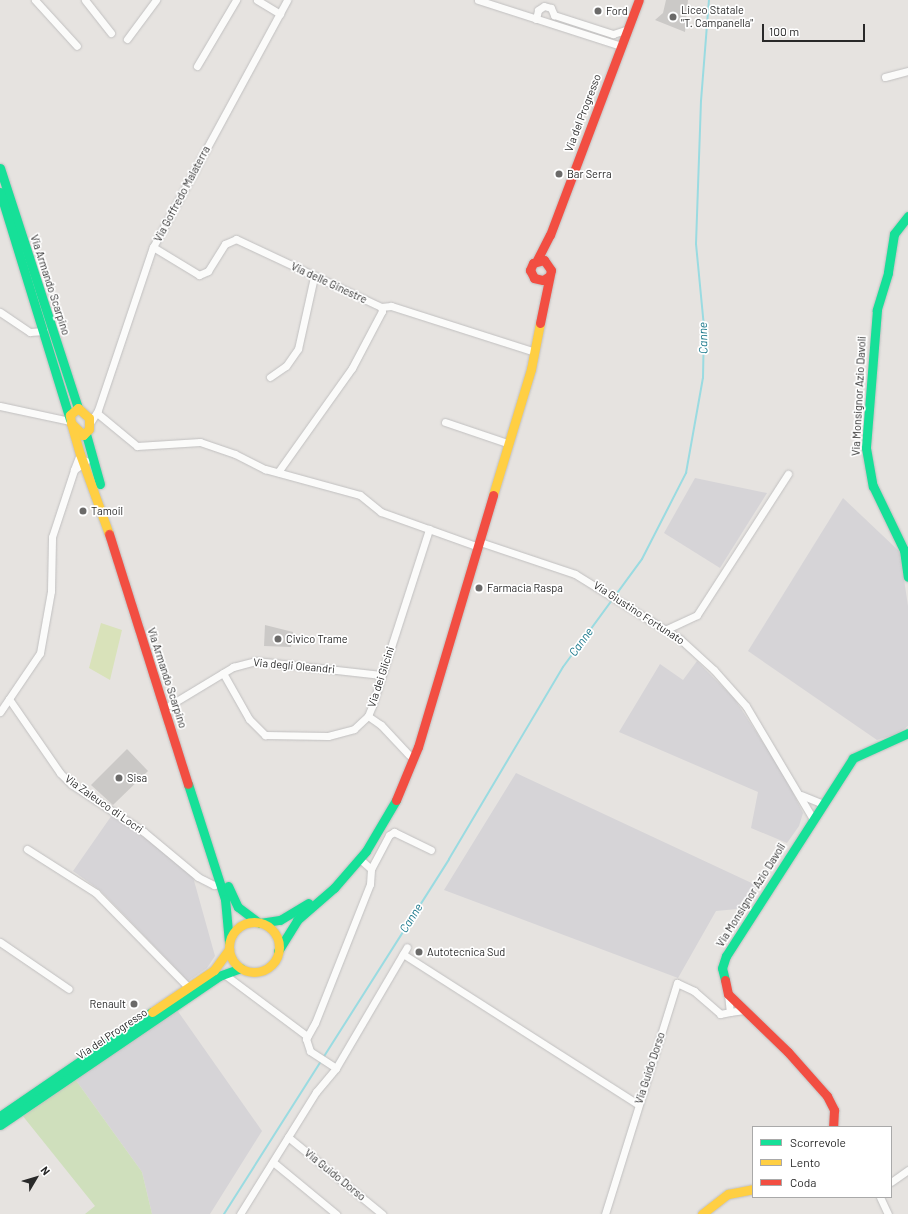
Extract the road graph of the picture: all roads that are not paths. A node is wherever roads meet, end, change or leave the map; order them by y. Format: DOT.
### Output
graph roads {
  1 [pos="35,0"];
  2 [pos="85,0"];
  3 [pos="156,0"];
  4 [pos="236,0"];
  5 [pos="257,0"];
  6 [pos="287,0"];
  7 [pos="478,0"];
  8 [pos="640,0"];
  9 [pos="549,3"];
  10 [pos="280,14"];
  11 [pos="536,19"];
  12 [pos="628,28"];
  13 [pos="111,33"];
  14 [pos="127,39"];
  15 [pos="77,46"];
  16 [pos="621,46"];
  17 [pos="197,66"];
  18 [pos="908,71"];
  19 [pos="885,77"];
  20 [pos="0,168"];
  21 [pos="0,192"];
  22 [pos="908,216"];
  23 [pos="550,235"];
  24 [pos="153,247"];
  25 [pos="537,260"];
  26 [pos="550,267"];
  27 [pos="314,277"];
  28 [pos="548,277"];
  29 [pos="536,279"];
  30 [pos="381,307"];
  31 [pos="0,312"];
  32 [pos="44,331"];
  33 [pos="529,350"];
  34 [pos="270,377"];
  35 [pos="101,399"];
  36 [pos="0,406"];
  37 [pos="82,411"];
  38 [pos="97,413"];
  39 [pos="70,421"];
  40 [pos="445,422"];
  41 [pos="90,423"];
  42 [pos="86,434"];
  43 [pos="504,442"];
  44 [pos="91,448"];
  45 [pos="80,454"];
  46 [pos="85,464"];
  47 [pos="74,470"];
  48 [pos="278,472"];
  49 [pos="788,474"];
  50 [pos="429,529"];
  51 [pos="476,543"];
  52 [pos="908,577"];
  53 [pos="667,629"];
  54 [pos="223,673"];
  55 [pos="381,674"];
  56 [pos="8,701"];
  57 [pos="170,705"];
  58 [pos="0,709"];
  59 [pos="0,712"];
  60 [pos="368,716"];
  61 [pos="908,733"];
  62 [pos="409,755"];
  63 [pos="802,795"];
  64 [pos="823,804"];
  65 [pos="813,819"];
  66 [pos="27,849"];
  67 [pos="432,850"];
  68 [pos="360,859"];
  69 [pos="371,869"];
  70 [pos="220,883"];
  71 [pos="259,923"];
  72 [pos="0,942"];
  73 [pos="229,946"];
  74 [pos="407,947"];
  75 [pos="278,951"];
  76 [pos="403,954"];
  77 [pos="241,968"];
  78 [pos="224,974"];
  79 [pos="188,987"];
  80 [pos="69,989"];
  81 [pos="728,994"];
  82 [pos="744,1010"];
  83 [pos="730,1012"];
  84 [pos="307,1036"];
  85 [pos="336,1068"];
  86 [pos="638,1104"];
  87 [pos="0,1116"];
  88 [pos="0,1126"];
  89 [pos="833,1126"];
  90 [pos="288,1137"];
  91 [pos="273,1162"];
  92 [pos="908,1170"];
  93 [pos="892,1181"];
  94 [pos="752,1189"];
  95 [pos="880,1198"];
  96 [pos="712,1210"];
  97 [pos="378,1213"];
  98 [pos="240,1214"];
  99 [pos="336,1214"];
  100 [pos="605,1214"];
  101 [pos="702,1214"];
  102 [pos="888,1214"];
  1 -- 15 [label="street"];
  2 -- 13 [label="street"];
  3 -- 14 [label="street"];
  4 -- 17 [label="street"];
  5 -- 10 [label="street"];
  6 -- 10 [label="street, Via Goffredo Malaterra"];
  7 -- 11 [label="street"];
  8 -- 12 [label="street, Via del Progresso"];
  9 -- 11 [label="street"];
  9 -- 12 [label="street"];
  10 -- 24 [label="street, Via Goffredo Malaterra"];
  11 -- 16 [label="street"];
  12 -- 16 [label="street, Via del Progresso"];
  16 -- 23 [label="street, Via del Progresso"];
  18 -- 19 [label="street"];
  20 -- 37 [label="street, Via Armando Scarpino"];
  21 -- 32 [label="street, Via Armando Scarpino"];
  22 -- 52 [label="street, Via Monsignor Azio Davoli"];
  23 -- 25 [label="street"];
  23 -- 26 [label="street"];
  24 -- 27 [label="street, Via delle Ginestre"];
  24 -- 35 [label="street, Via Goffredo Malaterra"];
  25 -- 26 [label="street"];
  25 -- 29 [label="street"];
  26 -- 28 [label="street"];
  27 -- 30 [label="street, Via delle Ginestre"];
  27 -- 34 [label="street"];
  28 -- 29 [label="street"];
  28 -- 51 [label="street"];
  29 -- 33 [label="street"];
  30 -- 33 [label="street, Via delle Ginestre"];
  30 -- 48 [label="street"];
  31 -- 32 [label="street"];
  32 -- 39 [label="street, Via Armando Scarpino"];
  33 -- 43 [label="street"];
  35 -- 37 [label="street, Via Goffredo Malaterra"];
  35 -- 38 [label="street, Via Goffredo Malaterra"];
  36 -- 39 [label="street"];
  37 -- 39 [label="street"];
  37 -- 41 [label="street, Via Armando Scarpino"];
  38 -- 41 [label="street, Via Goffredo Malaterra"];
  38 -- 48 [label="street, Via Giustino Fortunato"];
  39 -- 42 [label="street"];
  39 -- 45 [label="street, Via Armando Scarpino"];
  40 -- 43 [label="street"];
  41 -- 42 [label="street"];
  42 -- 44 [label="street, Via Armando Scarpino"];
  43 -- 51 [label="street"];
  44 -- 46 [label="street"];
  44 -- 57 [label="street, Via Armando Scarpino"];
  45 -- 46 [label="street, Via Armando Scarpino"];
  45 -- 47 [label="street"];
  46 -- 47 [label="street"];
  46 -- 70 [label="street, Via Armando Scarpino"];
  47 -- 56 [label="street"];
  48 -- 50 [label="street, Via Giustino Fortunato"];
  49 -- 53 [label="street"];
  50 -- 51 [label="street, Via Giustino Fortunato"];
  50 -- 55 [label="street, Via dei Glicini"];
  51 -- 53 [label="street, Via Giustino Fortunato"];
  51 -- 62 [label="street"];
  51 -- 68 [label="street"];
  53 -- 63 [label="street, Via Giustino Fortunato"];
  54 -- 55 [label="street, Via degli Oleandri"];
  54 -- 57 [label="street, Via degli Oleandri"];
  54 -- 60 [label="street, Via dei Glicini"];
  55 -- 60 [label="street, Via dei Glicini"];
  56 -- 58 [label="street"];
  56 -- 59 [label="street"];
  56 -- 70 [label="street, Via Zaleuco di Locri"];
  57 -- 71 [label="street, Via Armando Scarpino"];
  60 -- 62 [label="street"];
  61 -- 64 [label="street, Via Monsignor Azio Davoli"];
  62 -- 71 [label="street"];
  63 -- 64 [label="street"];
  63 -- 65 [label="street, Via Giustino Fortunato"];
  64 -- 65 [label="street, Via Monsignor Azio Davoli"];
  65 -- 81 [label="street, Via Monsignor Azio Davoli"];
  66 -- 79 [label="street"];
  67 -- 69 [label="street"];
  68 -- 69 [label="street"];
  68 -- 75 [label="street"];
  69 -- 84 [label="street"];
  70 -- 73 [label="street, Via Armando Scarpino"];
  71 -- 73 [label="street"];
  71 -- 75 [label="street"];
  72 -- 80 [label="street"];
  73 -- 77 [label="street"];
  73 -- 79 [label="street, Via del Progresso"];
  74 -- 76 [label="street"];
  75 -- 77 [label="street"];
  76 -- 85 [label="street"];
  76 -- 86 [label="street"];
  77 -- 78 [label="street, Via del Progresso"];
  78 -- 84 [label="street"];
  78 -- 88 [label="street, Via del Progresso"];
  79 -- 87 [label="street, Via del Progresso"];
  81 -- 82 [label="street, Via Monsignor Azio Davoli"];
  81 -- 83 [label="street"];
  82 -- 83 [label="street"];
  82 -- 89 [label="street, Via Monsignor Azio Davoli"];
  83 -- 86 [label="street, Via Guido Dorso"];
  84 -- 85 [label="street"];
  85 -- 90 [label="street"];
  86 -- 100 [label="street, Via Guido Dorso"];
  90 -- 91 [label="street"];
  90 -- 97 [label="street, Via Guido Dorso"];
  91 -- 98 [label="street"];
  91 -- 99 [label="street"];
  92 -- 93 [label="street"];
  94 -- 96 [label="street"];
  95 -- 102 [label="street"];
  96 -- 101 [label="street"];
}
